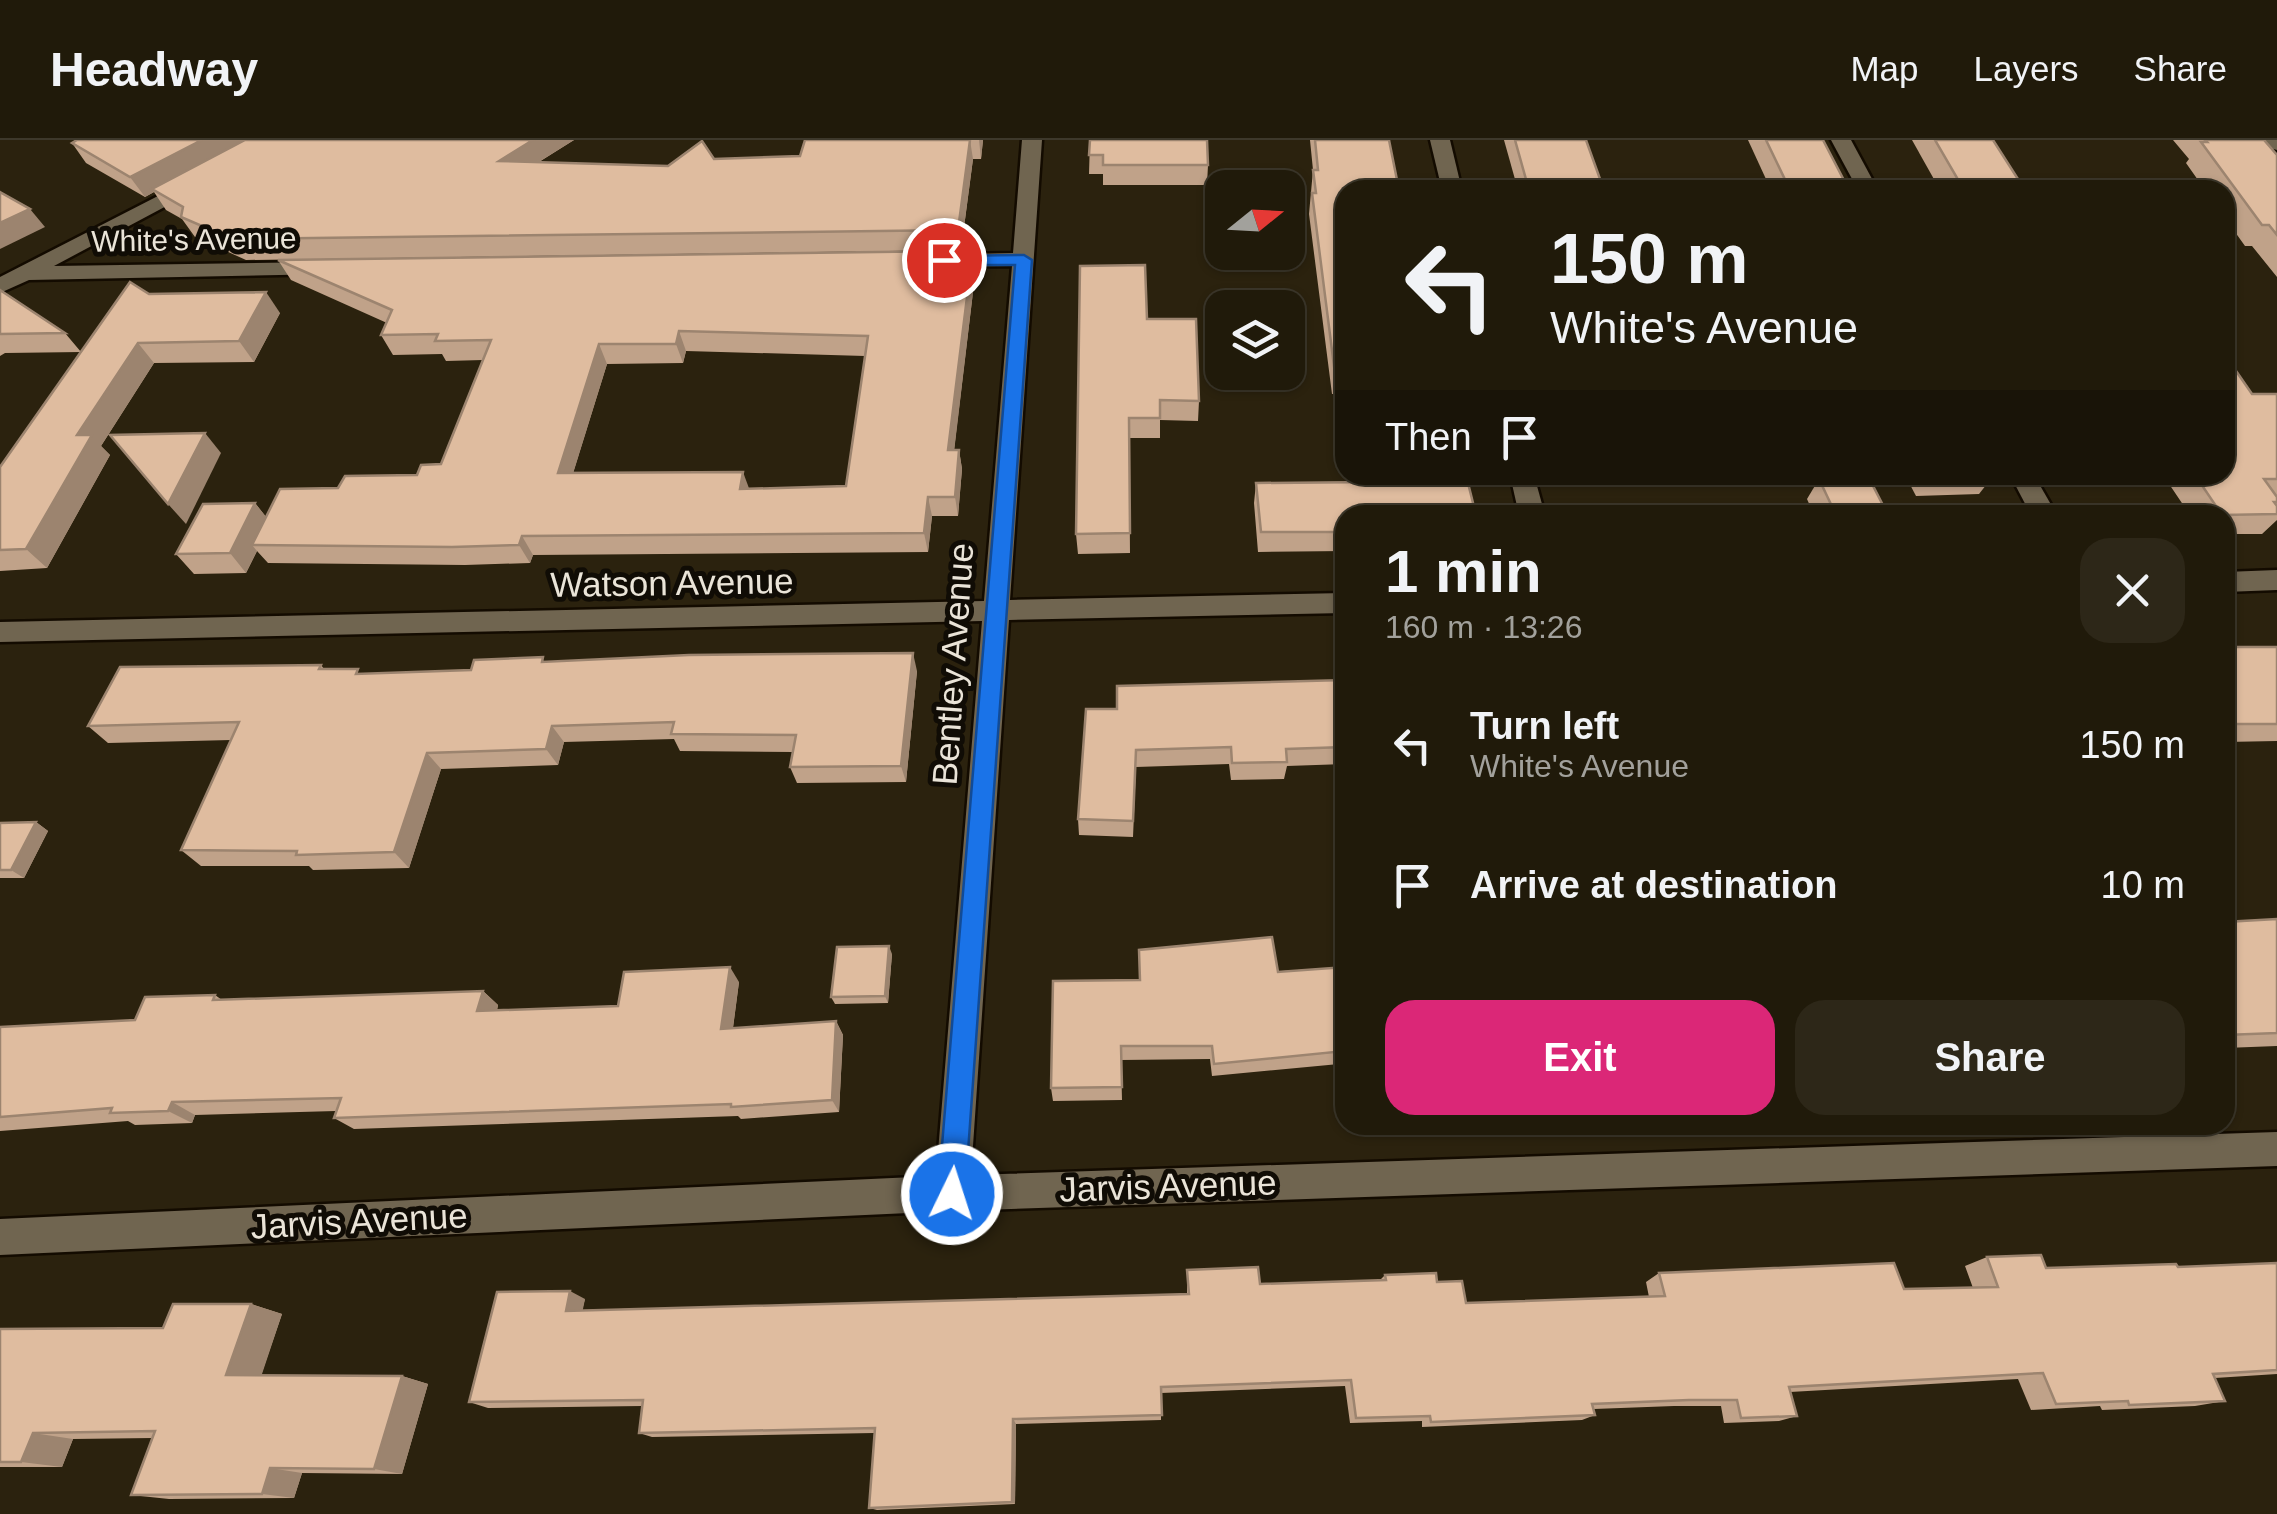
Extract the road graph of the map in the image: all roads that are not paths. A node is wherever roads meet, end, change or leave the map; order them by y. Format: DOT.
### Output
graph roads {
  1 [pos="1032,140"];
  2 [pos="1440,140"];
  3 [pos="1842,140"];
  4 [pos="210,175"];
  5 [pos="1450,180"];
  6 [pos="1863,180"];
  7 [pos="1024,260"];
  8 [pos="904,261"];
  9 [pos="345,268"];
  10 [pos="25,272"];
  11 [pos="0,286"];
  12 [pos="2277,580"];
  13 [pos="2235,582"];
  14 [pos="1335,603"];
  15 [pos="994,612"];
  16 [pos="0,632"];
  17 [pos="2277,1149"];
  18 [pos="952,1194"];
  19 [pos="0,1238"];
  1 -- 7 [label="street, Bentley Avenue"];
  2 -- 5 [label="street"];
  3 -- 6 [label="street"];
  4 -- 10 [label="street"];
  7 -- 8 [label="street"];
  7 -- 15 [label="street, Bentley Avenue"];
  9 -- 10 [label="street, White's Avenue"];
  10 -- 11 [label="street"];
  12 -- 13 [label="street"];
  14 -- 15 [label="street, Watson Avenue"];
  15 -- 16 [label="street, Watson Avenue"];
  15 -- 18 [label="street, Bentley Avenue"];
  17 -- 18 [label="street, Jarvis Avenue"];
  18 -- 19 [label="street, Jarvis Avenue"];
}
